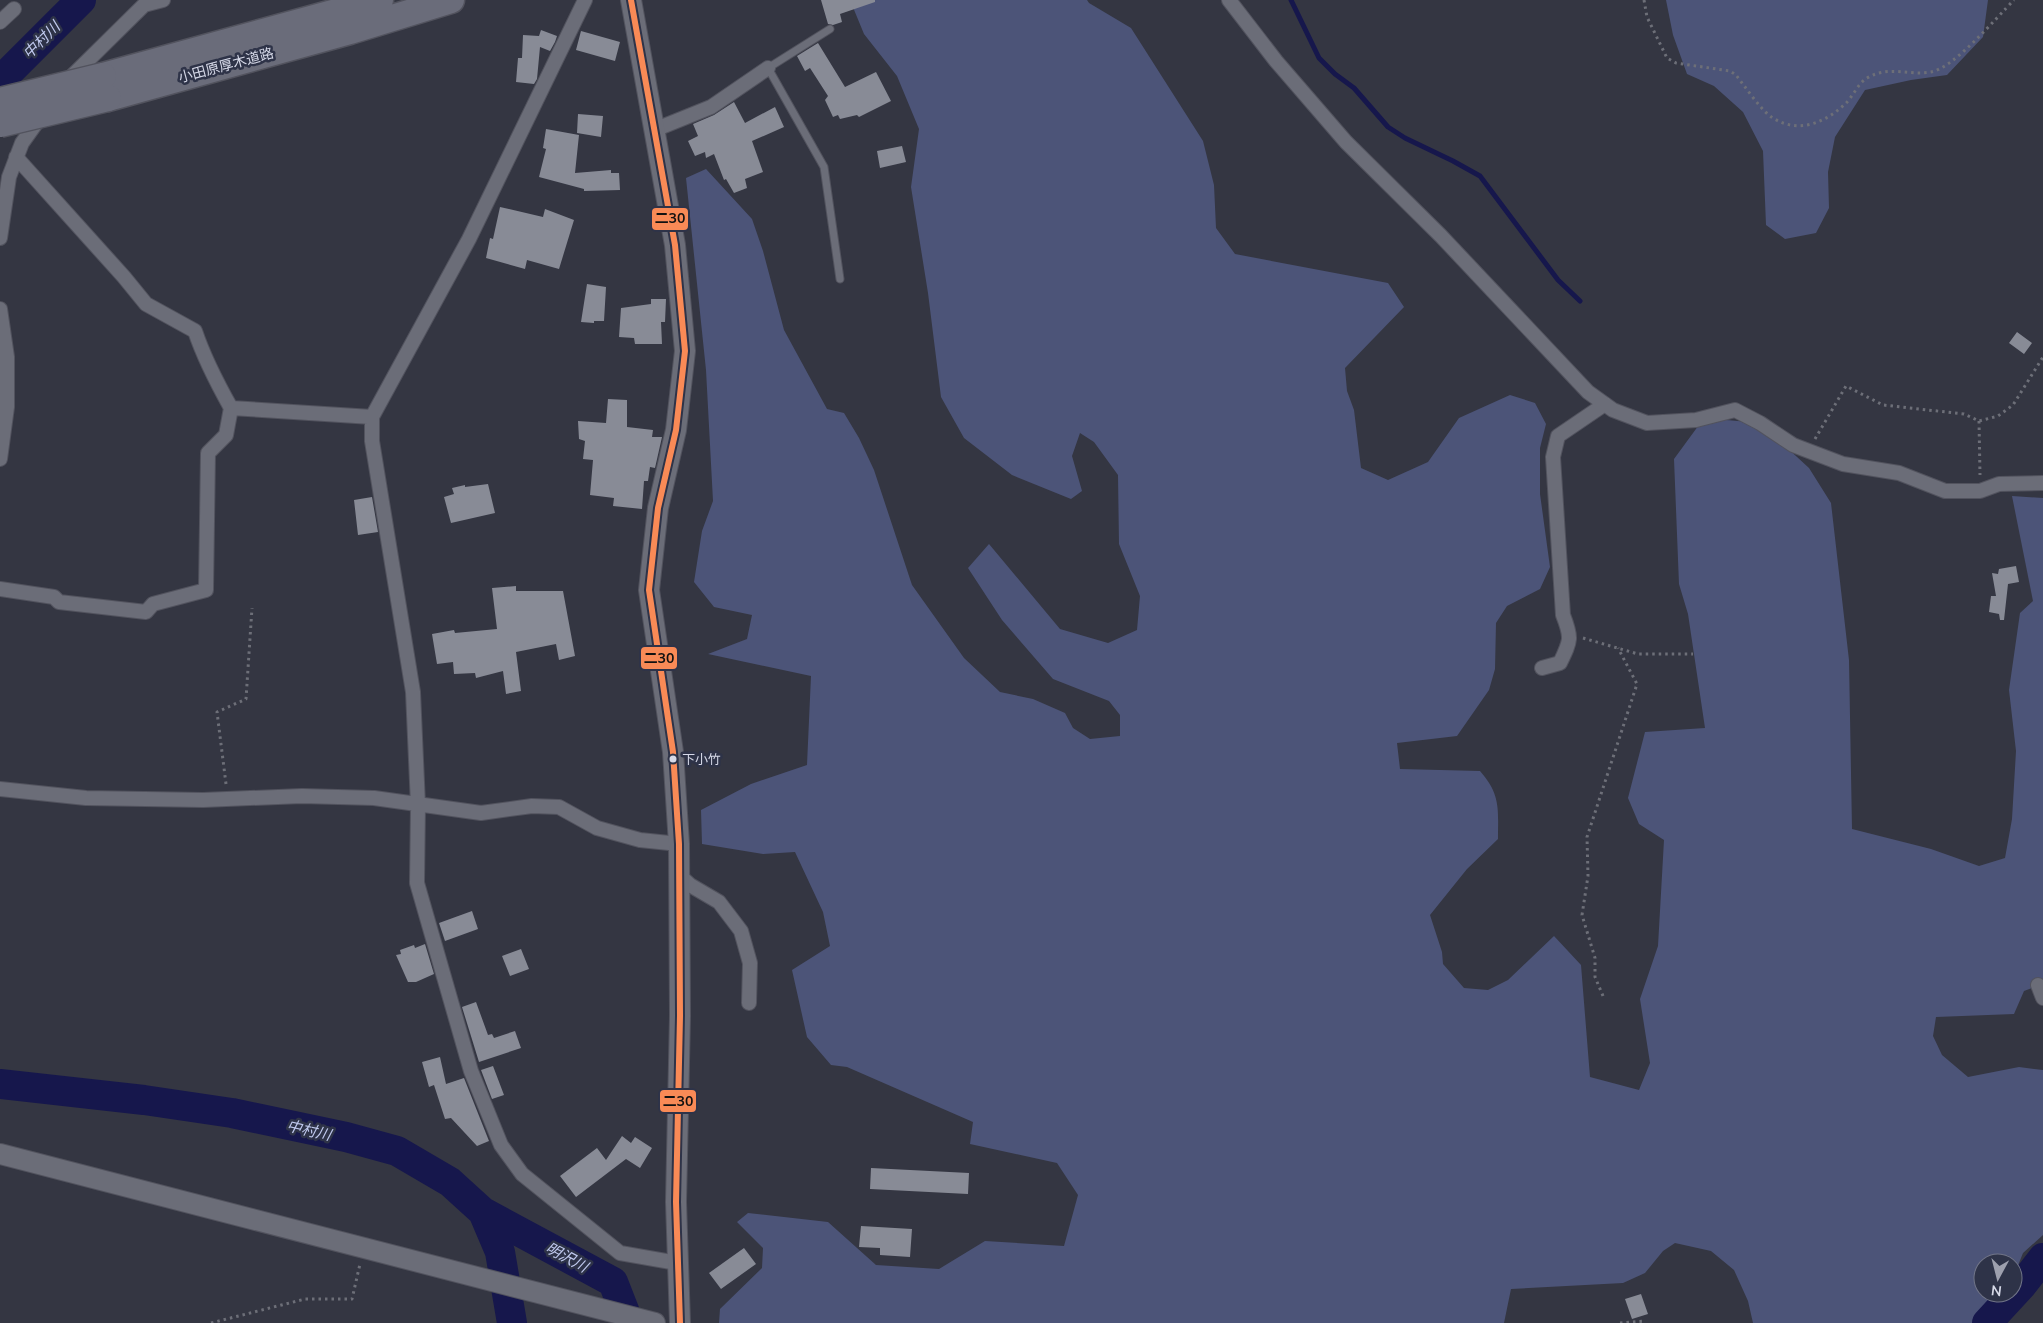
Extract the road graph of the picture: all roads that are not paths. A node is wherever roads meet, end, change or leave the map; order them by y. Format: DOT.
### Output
graph roads {
  1 [pos="164,0"];
  2 [pos="380,0"];
  3 [pos="451,0"];
  4 [pos="584,0"];
  5 [pos="631,0"];
  6 [pos="1229,0"];
  7 [pos="14,9"];
  8 [pos="0,22"];
  9 [pos="830,29"];
  10 [pos="768,68"];
  11 [pos="106,87"];
  12 [pos="0,102"];
  13 [pos="0,124"];
  14 [pos="654,130"];
  15 [pos="22,143"];
  16 [pos="16,157"];
  17 [pos="0,238"];
  18 [pos="840,280"];
  19 [pos="0,309"];
  20 [pos="1605,404"];
  21 [pos="231,408"];
  22 [pos="372,417"];
  23 [pos="0,459"];
  24 [pos="2043,483"];
  25 [pos="0,590"];
  26 [pos="1542,668"];
  27 [pos="0,789"];
  28 [pos="418,805"];
  29 [pos="679,844"];
  30 [pos="679,875"];
  31 [pos="749,1003"];
  32 [pos="0,1154"];
  33 [pos="678,1263"];
  34 [pos="649,1322"];
  35 [pos="680,1323"];
  1 -- 15 [label="street"];
  2 -- 11 [label="highway, 小田原厚木道路"];
  3 -- 11 [label="highway, 小田原厚木道路"];
  4 -- 22 [label="street"];
  5 -- 14 [label="main road"];
  6 -- 20 [label="street"];
  7 -- 8 [label="street"];
  9 -- 10 [label="lane"];
  10 -- 14 [label="street"];
  10 -- 18 [label="lane"];
  11 -- 12 [label="highway, 小田原厚木道路, bridge"];
  11 -- 13 [label="highway, 小田原厚木道路, bridge"];
  13 -- 15 [label="street"];
  14 -- 29 [label="main road"];
  15 -- 16 [label="street"];
  16 -- 17 [label="street"];
  16 -- 21 [label="street"];
  19 -- 23 [label="street"];
  20 -- 24 [label="street"];
  20 -- 26 [label="street"];
  21 -- 22 [label="street"];
  21 -- 25 [label="street"];
  22 -- 28 [label="street"];
  27 -- 28 [label="street"];
  28 -- 29 [label="street"];
  28 -- 33 [label="street"];
  29 -- 30 [label="main road"];
  30 -- 31 [label="street"];
  30 -- 33 [label="main road"];
  32 -- 34 [label="main road"];
  33 -- 35 [label="main road"];
}
